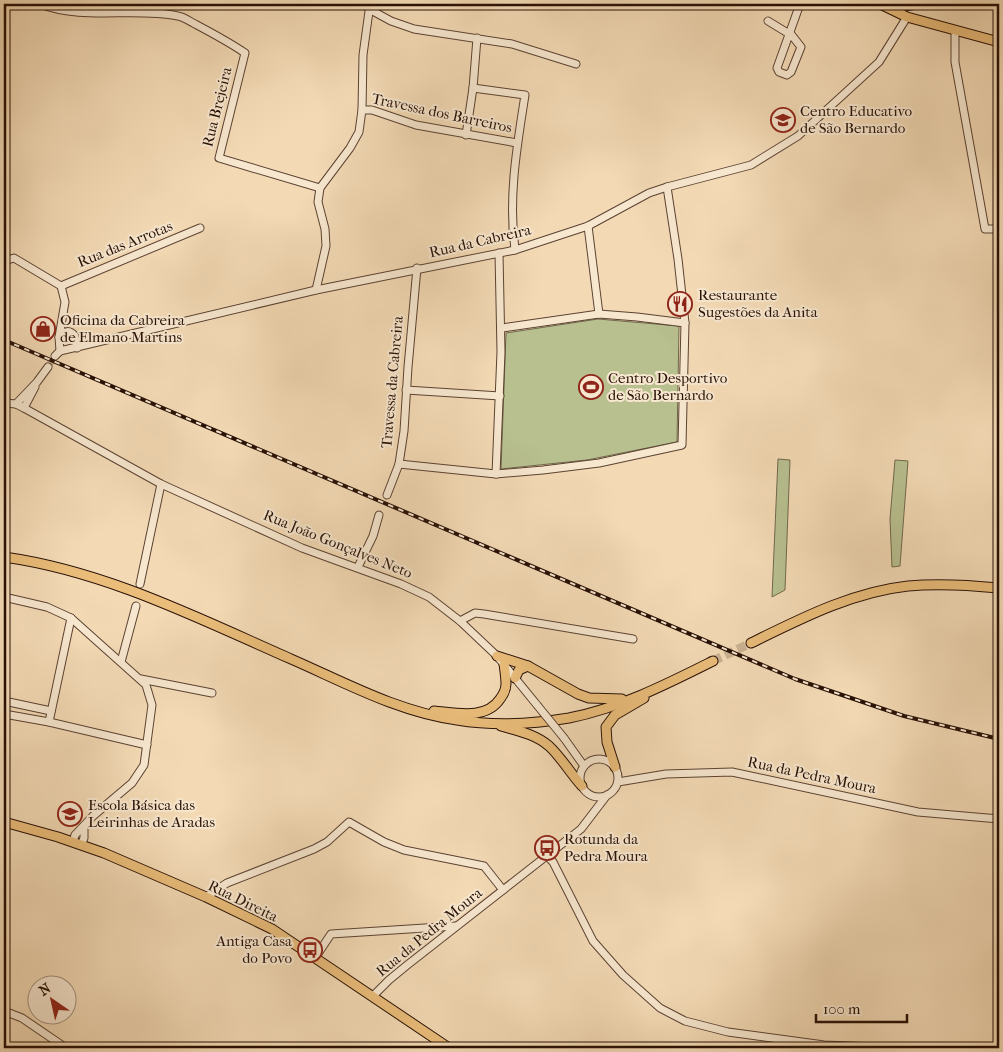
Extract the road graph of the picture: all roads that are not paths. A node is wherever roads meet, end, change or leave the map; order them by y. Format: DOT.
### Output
graph roads {
  1 [pos="40,4"];
  2 [pos="800,4"];
  3 [pos="880,4"];
  4 [pos="917,4"];
  5 [pos="370,6"];
  6 [pos="890,8"];
  7 [pos="907,17"];
  8 [pos="768,21"];
  9 [pos="955,30"];
  10 [pos="790,33"];
  11 [pos="477,38"];
  12 [pos="999,42"];
  13 [pos="576,64"];
  14 [pos="473,88"];
  15 [pos="362,110"];
  16 [pos="466,135"];
  17 [pos="517,143"];
  18 [pos="667,187"];
  19 [pos="320,188"];
  20 [pos="588,226"];
  21 [pos="200,228"];
  22 [pos="999,229"];
  23 [pos="515,250"];
  24 [pos="499,253"];
  25 [pos="4,261"];
  26 [pos="417,268"];
  27 [pos="61,286"];
  28 [pos="316,290"];
  29 [pos="599,314"];
  30 [pos="63,318"];
  31 [pos="685,323"];
  32 [pos="502,328"];
  33 [pos="69,331"];
  34 [pos="59,337"];
  35 [pos="77,348"];
  36 [pos="48,367"];
  37 [pos="37,382"];
  38 [pos="406,390"];
  39 [pos="500,396"];
  40 [pos="4,403"];
  41 [pos="16,404"];
  42 [pos="24,408"];
  43 [pos="399,464"];
  44 [pos="496,474"];
  45 [pos="161,484"];
  46 [pos="387,495"];
  47 [pos="380,515"];
  48 [pos="4,557"];
  49 [pos="358,567"];
  50 [pos="140,584"];
  51 [pos="999,588"];
  52 [pos="4,597"];
  53 [pos="136,606"];
  54 [pos="71,618"];
  55 [pos="460,621"];
  56 [pos="633,639"];
  57 [pos="751,643"];
  58 [pos="497,656"];
  59 [pos="713,661"];
  60 [pos="121,662"];
  61 [pos="504,664"];
  62 [pos="528,666"];
  63 [pos="139,678"];
  64 [pos="517,680"];
  65 [pos="667,684"];
  66 [pos="506,686"];
  67 [pos="212,693"];
  68 [pos="630,699"];
  69 [pos="4,701"];
  70 [pos="407,708"];
  71 [pos="51,711"];
  72 [pos="4,714"];
  73 [pos="49,722"];
  74 [pos="494,723"];
  75 [pos="147,745"];
  76 [pos="584,766"];
  77 [pos="615,767"];
  78 [pos="618,782"];
  79 [pos="582,786"];
  80 [pos="591,795"];
  81 [pos="607,795"];
  82 [pos="594,813"];
  83 [pos="999,819"];
  84 [pos="4,822"];
  85 [pos="77,844"];
  86 [pos="547,856"];
  87 [pos="503,890"];
  88 [pos="206,897"];
  89 [pos="456,926"];
  90 [pos="315,958"];
  91 [pos="373,996"];
  92 [pos="4,1011"];
  93 [pos="66,1048"];
  94 [pos="449,1048"];
  95 [pos="900,1048"];
  1 -- 19 [label="street, Rua Brejeira"];
  2 -- 10 [label="street"];
  3 -- 6 [label="main road"];
  4 -- 6 [label="main road"];
  4 -- 7 [label="main road"];
  5 -- 11 [label="street"];
  5 -- 15 [label="street"];
  6 -- 7 [label="main road"];
  7 -- 9 [label="main road"];
  7 -- 18 [label="street, Rua da Cabreira"];
  8 -- 10 [label="street"];
  9 -- 12 [label="main road"];
  9 -- 22 [label="street"];
  10 -- 10 [label="street"];
  11 -- 13 [label="street"];
  11 -- 14 [label="street"];
  14 -- 16 [label="street"];
  14 -- 17 [label="street"];
  15 -- 16 [label="street, Travessa dos Barreiros"];
  15 -- 19 [label="street"];
  16 -- 17 [label="street, Travessa dos Barreiros"];
  17 -- 23 [label="street"];
  18 -- 20 [label="street, Rua da Cabreira"];
  18 -- 31 [label="street"];
  19 -- 28 [label="street"];
  20 -- 23 [label="street, Rua da Cabreira"];
  20 -- 29 [label="street"];
  21 -- 27 [label="street, Rua das Arrotas"];
  23 -- 24 [label="street, Rua da Cabreira"];
  24 -- 26 [label="street, Rua da Cabreira"];
  24 -- 32 [label="street"];
  25 -- 27 [label="street"];
  26 -- 28 [label="street, Rua da Cabreira"];
  26 -- 38 [label="street, Travessa da Cabreira"];
  27 -- 30 [label="street"];
  28 -- 35 [label="street, Rua da Cabreira"];
  29 -- 31 [label="street"];
  29 -- 32 [label="street"];
  30 -- 33 [label="street"];
  30 -- 34 [label="street"];
  31 -- 44 [label="street"];
  32 -- 39 [label="street"];
  33 -- 34 [label="street"];
  33 -- 35 [label="street"];
  34 -- 35 [label="street, Rua da Cabreira"];
  36 -- 37 [label="street"];
  37 -- 41 [label="street"];
  37 -- 42 [label="street"];
  38 -- 39 [label="street"];
  38 -- 43 [label="street, Travessa da Cabreira"];
  39 -- 44 [label="street"];
  40 -- 41 [label="street, Rua João Gonçalves Neto"];
  41 -- 42 [label="street, Rua João Gonçalves Neto"];
  42 -- 45 [label="street, Rua João Gonçalves Neto"];
  43 -- 44 [label="street"];
  43 -- 46 [label="street, Travessa da Cabreira"];
  45 -- 49 [label="street, Rua João Gonçalves Neto"];
  45 -- 50 [label="street"];
  47 -- 49 [label="street"];
  48 -- 70 [label="main road"];
  49 -- 55 [label="street, Rua João Gonçalves Neto"];
  51 -- 57 [label="main road"];
  52 -- 54 [label="street"];
  53 -- 60 [label="street"];
  54 -- 60 [label="street"];
  54 -- 71 [label="street"];
  55 -- 56 [label="street"];
  55 -- 58 [label="street, Rua João Gonçalves Neto"];
  58 -- 61 [label="street, Rua João Gonçalves Neto"];
  58 -- 62 [label="main road"];
  59 -- 65 [label="main road"];
  60 -- 63 [label="street"];
  61 -- 64 [label="street, Rua João Gonçalves Neto"];
  61 -- 66 [label="main road"];
  62 -- 64 [label="main road"];
  62 -- 68 [label="main road"];
  63 -- 67 [label="street"];
  63 -- 75 [label="street"];
  64 -- 66 [label="main road"];
  64 -- 76 [label="street, Rua João Gonçalves Neto, bridge"];
  65 -- 68 [label="main road"];
  65 -- 77 [label="main road"];
  66 -- 70 [label="main road"];
  68 -- 74 [label="main road"];
  69 -- 71 [label="street"];
  70 -- 74 [label="main road"];
  71 -- 73 [label="street"];
  72 -- 73 [label="street"];
  73 -- 75 [label="street"];
  74 -- 79 [label="main road"];
  75 -- 85 [label="street"];
  76 -- 77 [label="street"];
  76 -- 79 [label="street"];
  77 -- 78 [label="street"];
  78 -- 81 [label="street"];
  78 -- 83 [label="street, Rua da Pedra Moura"];
  79 -- 80 [label="street"];
  80 -- 81 [label="street"];
  80 -- 82 [label="street"];
  81 -- 82 [label="street, Rua da Pedra Moura"];
  82 -- 86 [label="street, Rua da Pedra Moura"];
  84 -- 85 [label="main road, Rua Direita"];
  85 -- 88 [label="main road, Rua Direita"];
  86 -- 87 [label="street, Rua da Pedra Moura"];
  86 -- 95 [label="street"];
  87 -- 88 [label="street"];
  87 -- 89 [label="street, Rua da Pedra Moura"];
  88 -- 90 [label="main road, Rua Direita"];
  89 -- 90 [label="street"];
  89 -- 91 [label="street, Rua da Pedra Moura"];
  90 -- 91 [label="main road, Rua Direita"];
  91 -- 94 [label="main road, Rua Direita"];
  92 -- 93 [label="street"];
}
